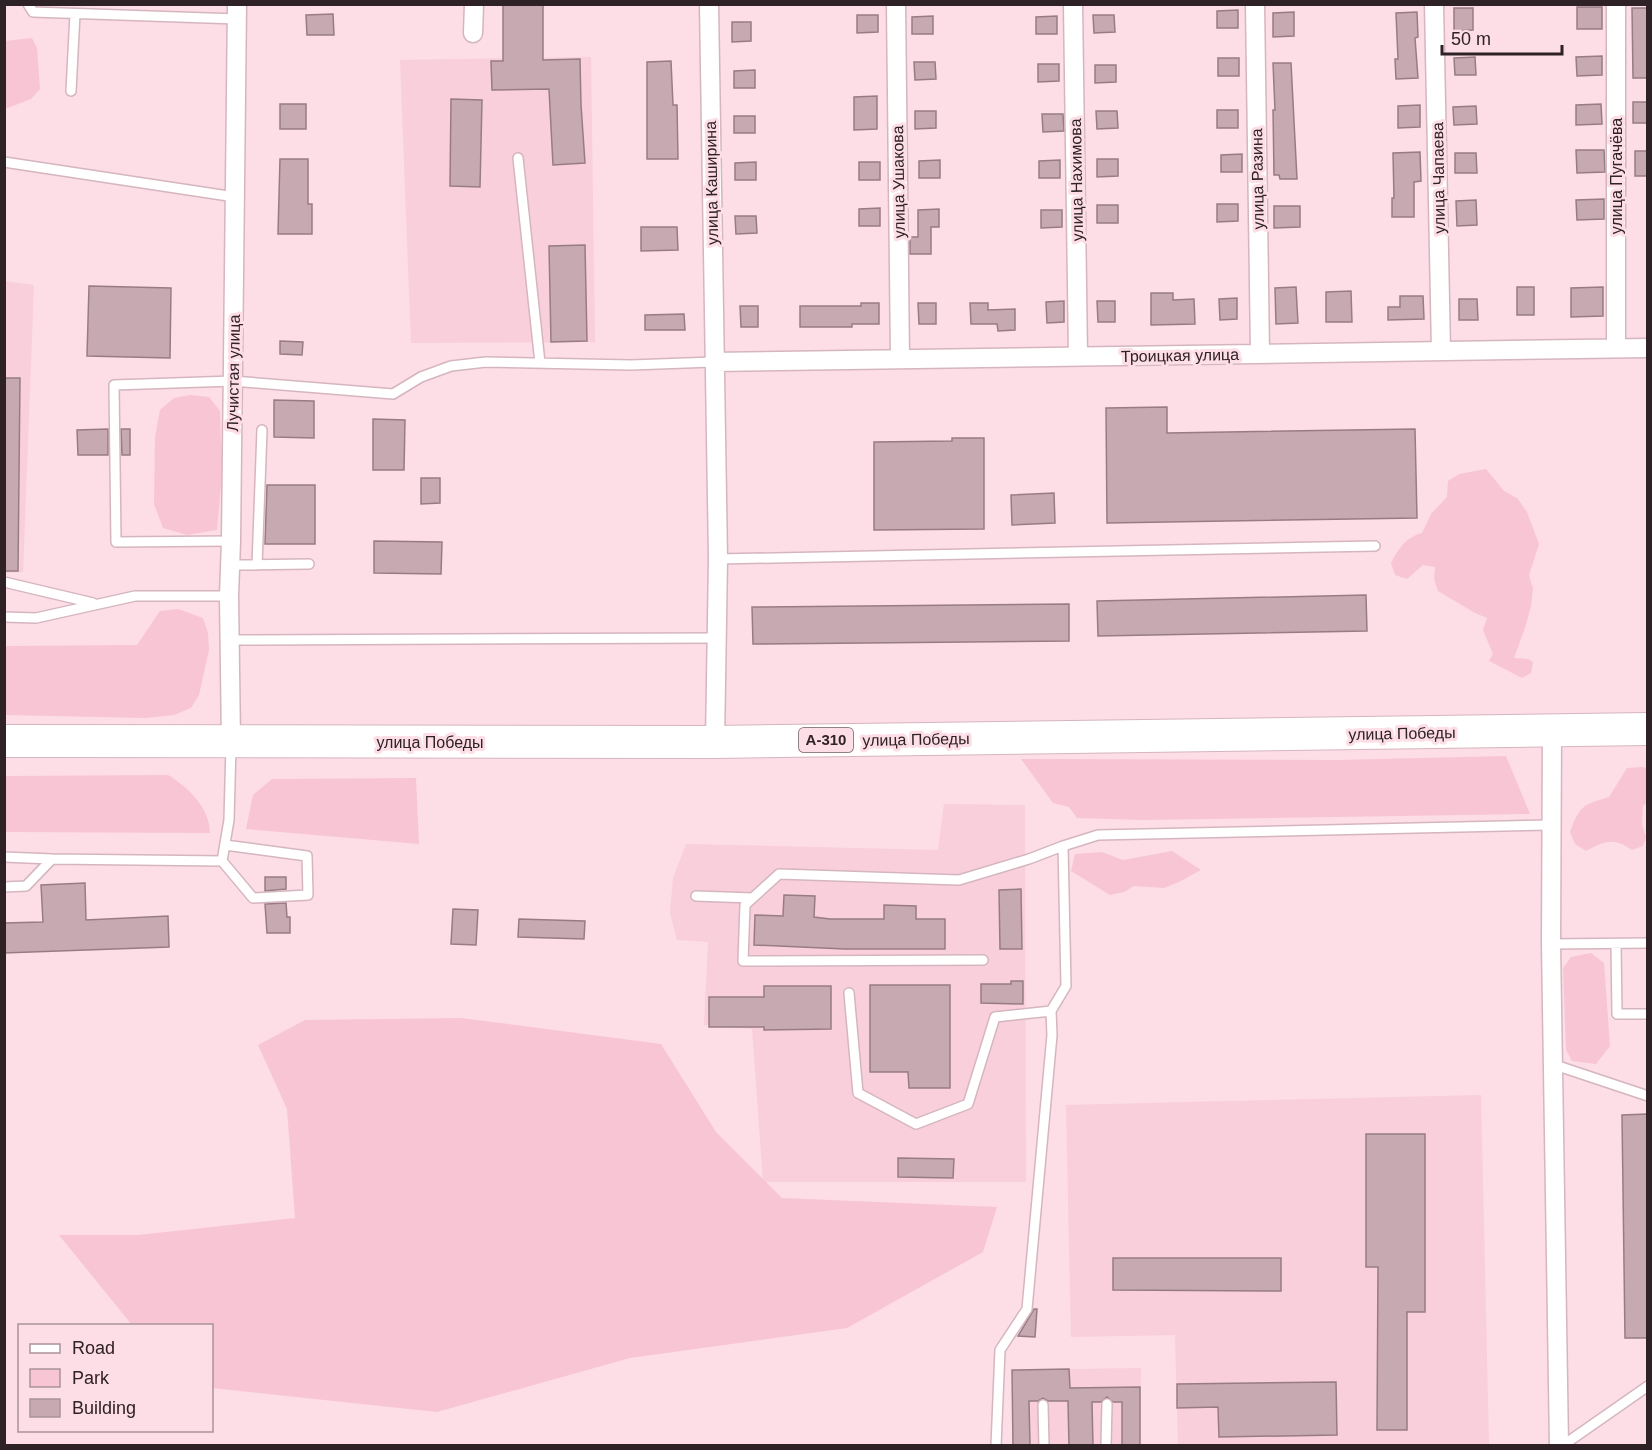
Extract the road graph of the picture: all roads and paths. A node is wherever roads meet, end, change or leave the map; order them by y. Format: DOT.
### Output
graph roads {
  1 [pos="28,4"];
  2 [pos="474,4"];
  3 [pos="709,4"];
  4 [pos="896,4"];
  5 [pos="1073,4"];
  6 [pos="1255,4"];
  7 [pos="1434,4"];
  8 [pos="1616,4"];
  9 [pos="237,12"];
  10 [pos="75,14"];
  11 [pos="473,33"];
  12 [pos="71,91"];
  13 [pos="518,158"];
  14 [pos="4,162"];
  15 [pos="235,197"];
  16 [pos="1616,348"];
  17 [pos="1647,348"];
  18 [pos="1441,351"];
  19 [pos="1260,354"];
  20 [pos="1078,357"];
  21 [pos="900,359"];
  22 [pos="713,362"];
  23 [pos="540,363"];
  24 [pos="233,381"];
  25 [pos="262,430"];
  26 [pos="231,541"];
  27 [pos="1375,546"];
  28 [pos="718,559"];
  29 [pos="309,564"];
  30 [pos="257,565"];
  31 [pos="231,566"];
  32 [pos="4,582"];
  33 [pos="229,596"];
  34 [pos="96,604"];
  35 [pos="4,617"];
  36 [pos="717,638"];
  37 [pos="229,640"];
  38 [pos="1647,729"];
  39 [pos="1552,731"];
  40 [pos="4,741"];
  41 [pos="231,742"];
  42 [pos="715,742"];
  43 [pos="1550,825"];
  44 [pos="225,845"];
  45 [pos="1063,846"];
  46 [pos="4,857"];
  47 [pos="52,860"];
  48 [pos="222,861"];
  49 [pos="4,886"];
  50 [pos="696,896"];
  51 [pos="752,898"];
  52 [pos="1551,944"];
  53 [pos="1616,944"];
  54 [pos="1647,944"];
  55 [pos="983,960"];
  56 [pos="849,993"];
  57 [pos="1051,1011"];
  58 [pos="1647,1014"];
  59 [pos="1552,1064"];
  60 [pos="1647,1096"];
  61 [pos="1647,1386"];
  62 [pos="1107,1404"];
  63 [pos="1043,1405"];
  64 [pos="996,1446"];
  65 [pos="1044,1446"];
  66 [pos="1106,1446"];
  67 [pos="1560,1446"];
  1 -- 10 [label="lane"];
  2 -- 11 [label="street"];
  3 -- 22 [label="street, улица Каширина"];
  4 -- 21 [label="street, улица Ушакова"];
  5 -- 20 [label="street, улица Нахимова"];
  6 -- 19 [label="street, улица Разина"];
  7 -- 18 [label="street, улица Чапаева"];
  8 -- 16 [label="street, улица Пугачёва"];
  9 -- 10 [label="lane"];
  9 -- 15 [label="street, Лучистая улица"];
  10 -- 12 [label="lane"];
  13 -- 23 [label="lane"];
  14 -- 15 [label="lane"];
  15 -- 24 [label="street, Лучистая улица"];
  16 -- 17 [label="street, Троицкая улица"];
  16 -- 18 [label="street, Троицкая улица"];
  18 -- 19 [label="street, Троицкая улица"];
  19 -- 20 [label="street, Троицкая улица"];
  20 -- 21 [label="street, Троицкая улица"];
  21 -- 22 [label="street, Троицкая улица"];
  22 -- 23 [label="lane"];
  22 -- 28 [label="street, улица Каширина"];
  23 -- 24 [label="lane"];
  24 -- 26 [label="street, Лучистая улица"];
  24 -- 26 [label="lane"];
  25 -- 30 [label="lane"];
  26 -- 31 [label="street, Лучистая улица"];
  27 -- 28 [label="lane"];
  28 -- 36 [label="street, улица Каширина"];
  29 -- 30 [label="lane"];
  30 -- 31 [label="lane"];
  31 -- 33 [label="street, Лучистая улица"];
  32 -- 34 [label="lane"];
  33 -- 34 [label="lane"];
  33 -- 37 [label="street, Лучистая улица"];
  34 -- 35 [label="lane"];
  36 -- 37 [label="lane"];
  36 -- 42 [label="street, улица Каширина"];
  37 -- 41 [label="street, Лучистая улица"];
  38 -- 39 [label="highway, улица Победы / А-310"];
  39 -- 42 [label="highway, улица Победы / А-310"];
  39 -- 43 [label="street"];
  40 -- 41 [label="highway, улица Победы / А-310"];
  41 -- 42 [label="highway, улица Победы / А-310"];
  41 -- 44 [label="lane"];
  43 -- 45 [label="lane"];
  43 -- 52 [label="street"];
  44 -- 48 [label="lane"];
  44 -- 48 [label="lane"];
  45 -- 51 [label="lane"];
  45 -- 57 [label="lane"];
  46 -- 47 [label="lane"];
  47 -- 48 [label="lane"];
  47 -- 49 [label="lane"];
  50 -- 51 [label="lane"];
  51 -- 55 [label="lane"];
  52 -- 53 [label="lane"];
  52 -- 59 [label="street"];
  53 -- 54 [label="lane"];
  53 -- 58 [label="lane"];
  56 -- 57 [label="lane"];
  57 -- 64 [label="lane"];
  59 -- 60 [label="lane"];
  59 -- 67 [label="street"];
  61 -- 67 [label="lane"];
  62 -- 66 [label="lane"];
  63 -- 65 [label="lane"];
}
